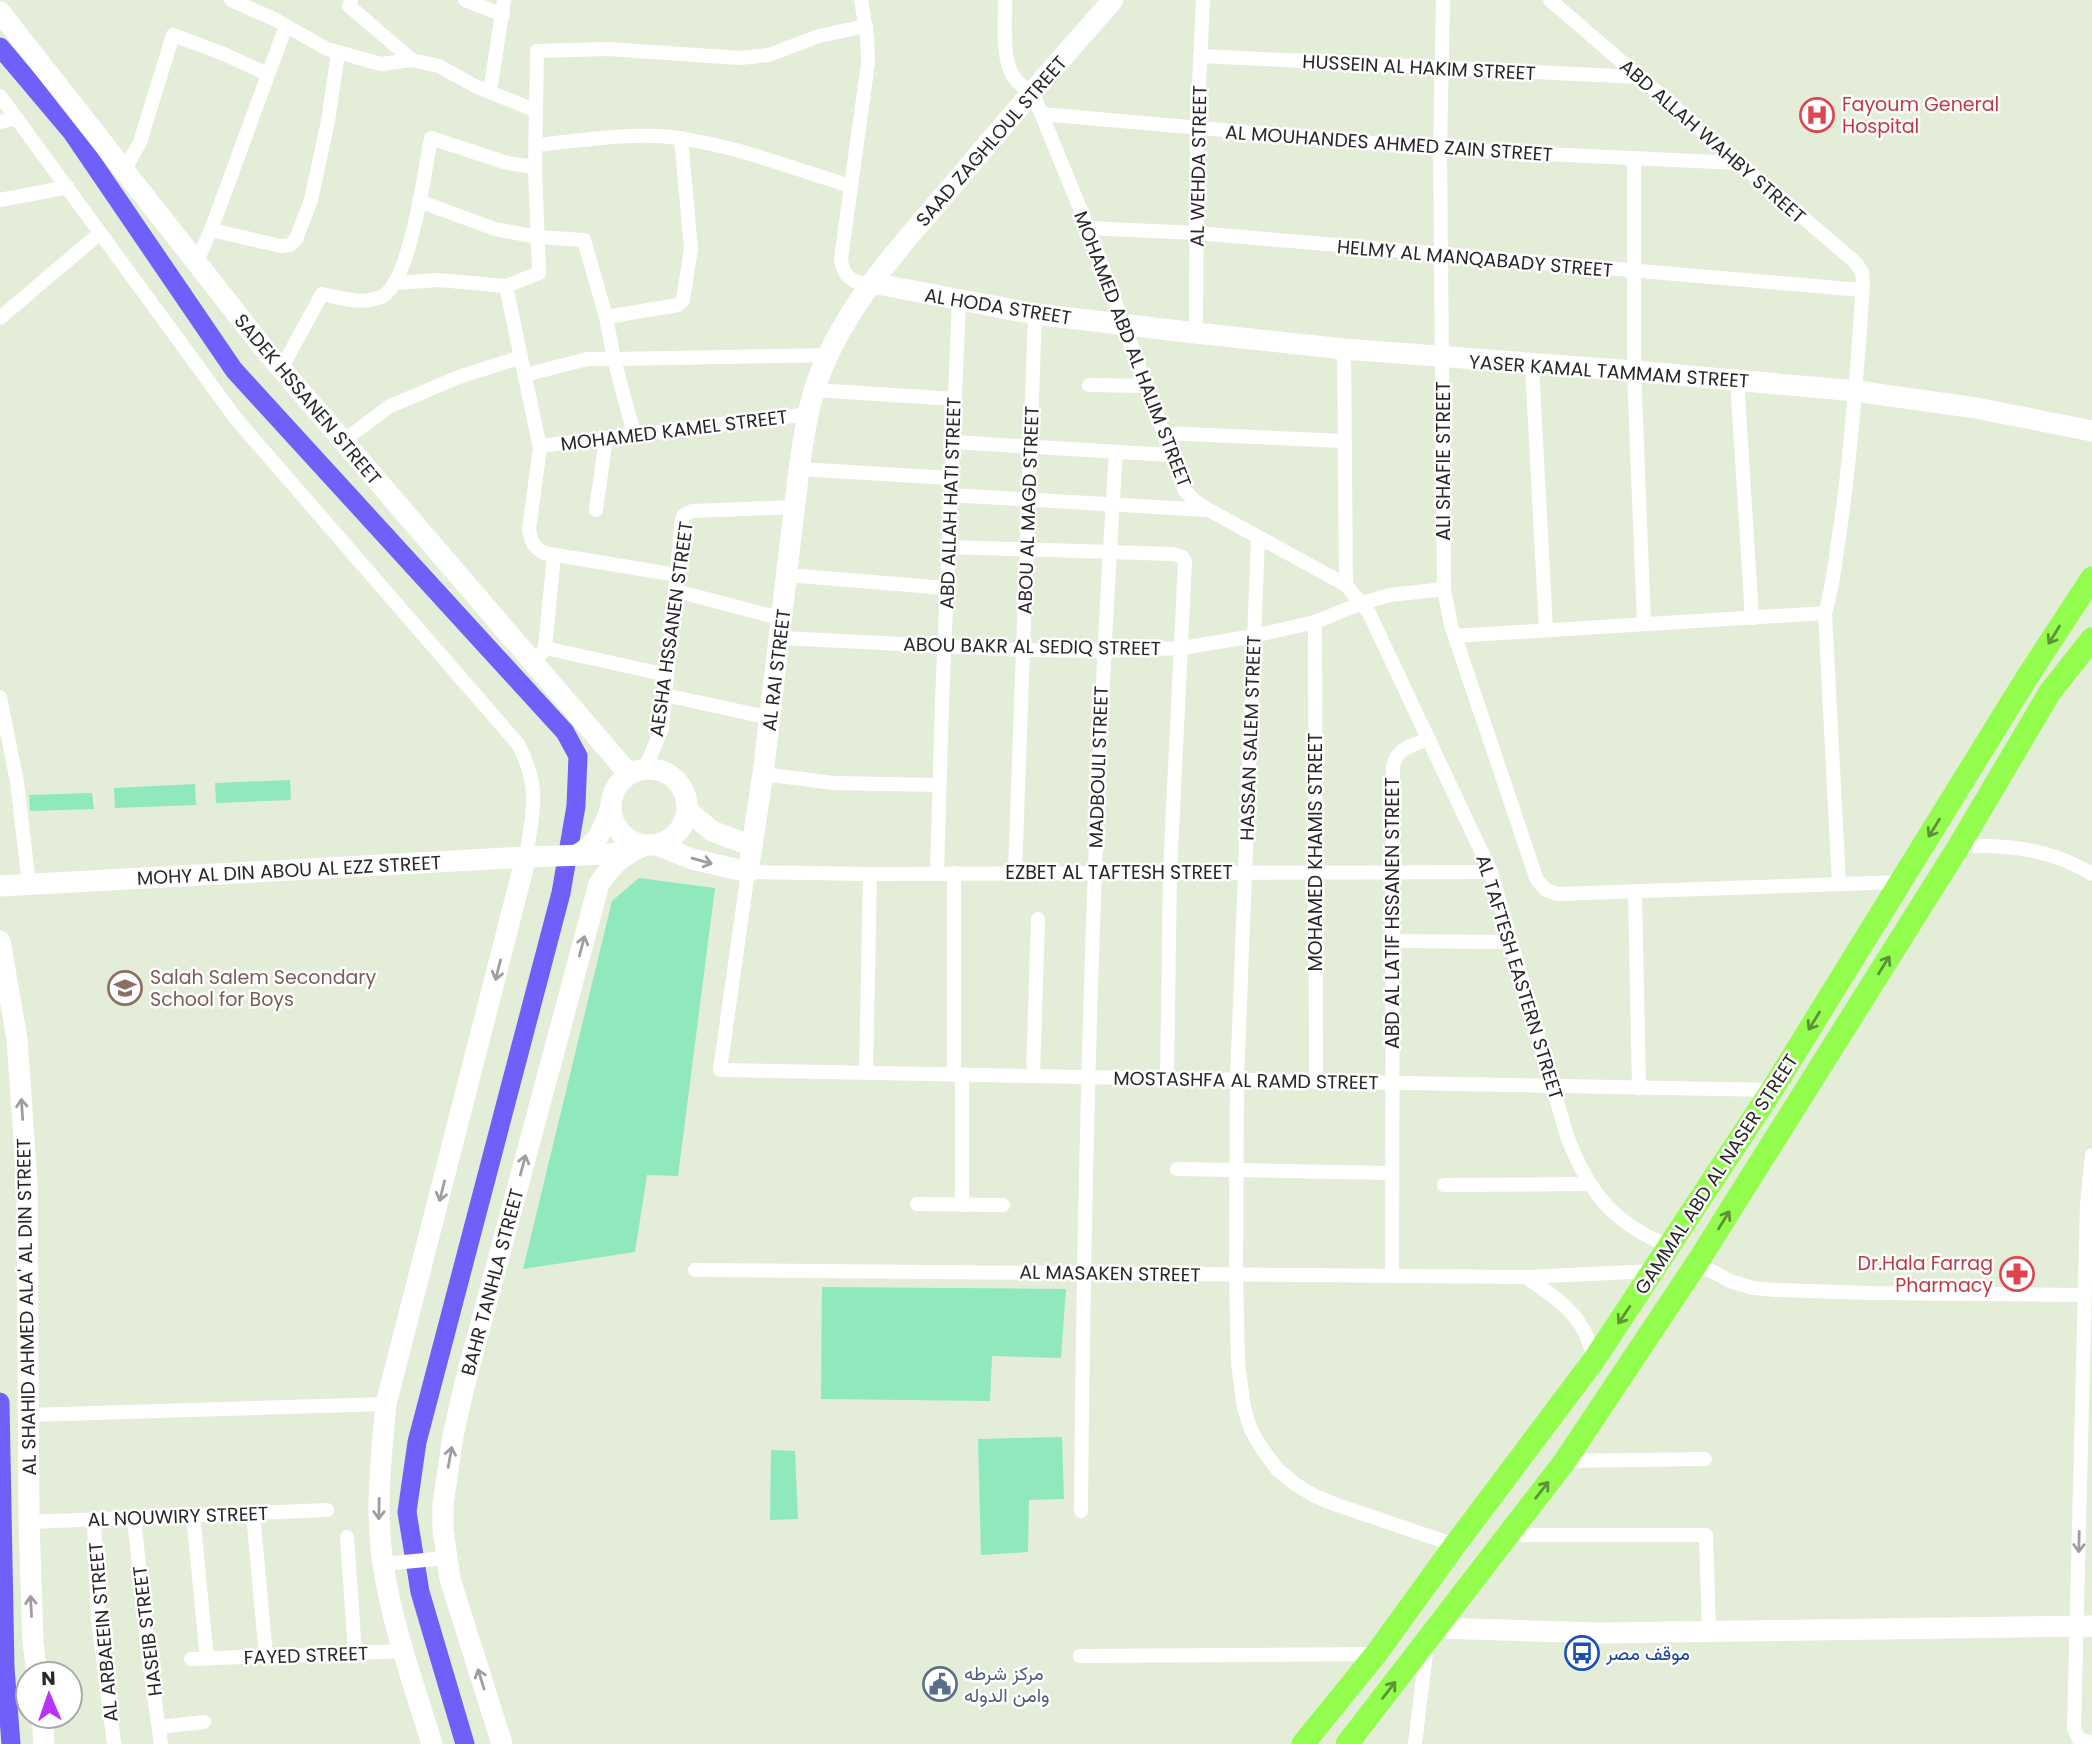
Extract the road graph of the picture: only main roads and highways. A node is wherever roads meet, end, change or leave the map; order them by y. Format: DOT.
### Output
graph roads {
  1 [pos="1113,0"];
  2 [pos="0,12"];
  3 [pos="872,284"];
  4 [pos="1124,325"];
  5 [pos="2092,431"];
  6 [pos="2092,578"];
  7 [pos="2092,639"];
  8 [pos="637,771"];
  9 [pos="611,807"];
  10 [pos="688,811"];
  11 [pos="649,845"];
  12 [pos="752,846"];
  13 [pos="577,855"];
  14 [pos="526,857"];
  15 [pos="599,884"];
  16 [pos="0,886"];
  17 [pos="0,941"];
  18 [pos="2085,1626"];
  19 [pos="1432,1634"];
  20 [pos="36,1660"];
  21 [pos="432,1744"];
  22 [pos="502,1744"];
  23 [pos="1303,1744"];
  24 [pos="1347,1744"];
  1 -- 3 [label="main road, SAAD ZAGHLOUL STREET"];
  2 -- 8 [label="main road, SADEK HSSANEN STREET"];
  3 -- 4 [label="main road, AL HODA STREET"];
  3 -- 12 [label="main road, AL RAI STREET"];
  4 -- 5 [label="main road, YASER KAMAL TAMMAM STREET"];
  6 -- 23 [label="main road, GAMMAL ABD AL NASER STREET, one-way"];
  19 -- 7 [label="main road, GAMMAL ABD AL NASER STREET, one-way"];
  8 -- 9 [label="main road"];
  8 -- 10 [label="main road"];
  9 -- 11 [label="main road"];
  9 -- 13 [label="main road"];
  10 -- 11 [label="main road"];
  10 -- 12 [label="main road"];
  11 -- 12 [label="main road, AL RAI STREET, one-way"];
  11 -- 13 [label="main road, MOHY AL DIN ABOU AL EZZ STREET"];
  11 -- 15 [label="main road, BAHR TANHLA STREET"];
  13 -- 14 [label="main road, MOHY AL DIN ABOU AL EZZ STREET"];
  13 -- 15 [label="main road"];
  14 -- 16 [label="main road, MOHY AL DIN ABOU AL EZZ STREET"];
  14 -- 21 [label="main road, one-way"];
  22 -- 15 [label="main road, BAHR TANHLA STREET, one-way"];
  20 -- 17 [label="main road, AL SHAHID AHMED ALA' AL DIN STREET, one-way"];
  18 -- 19 [label="main road"];
  24 -- 19 [label="main road, GAMMAL ABD AL NASER STREET, one-way"];
}
